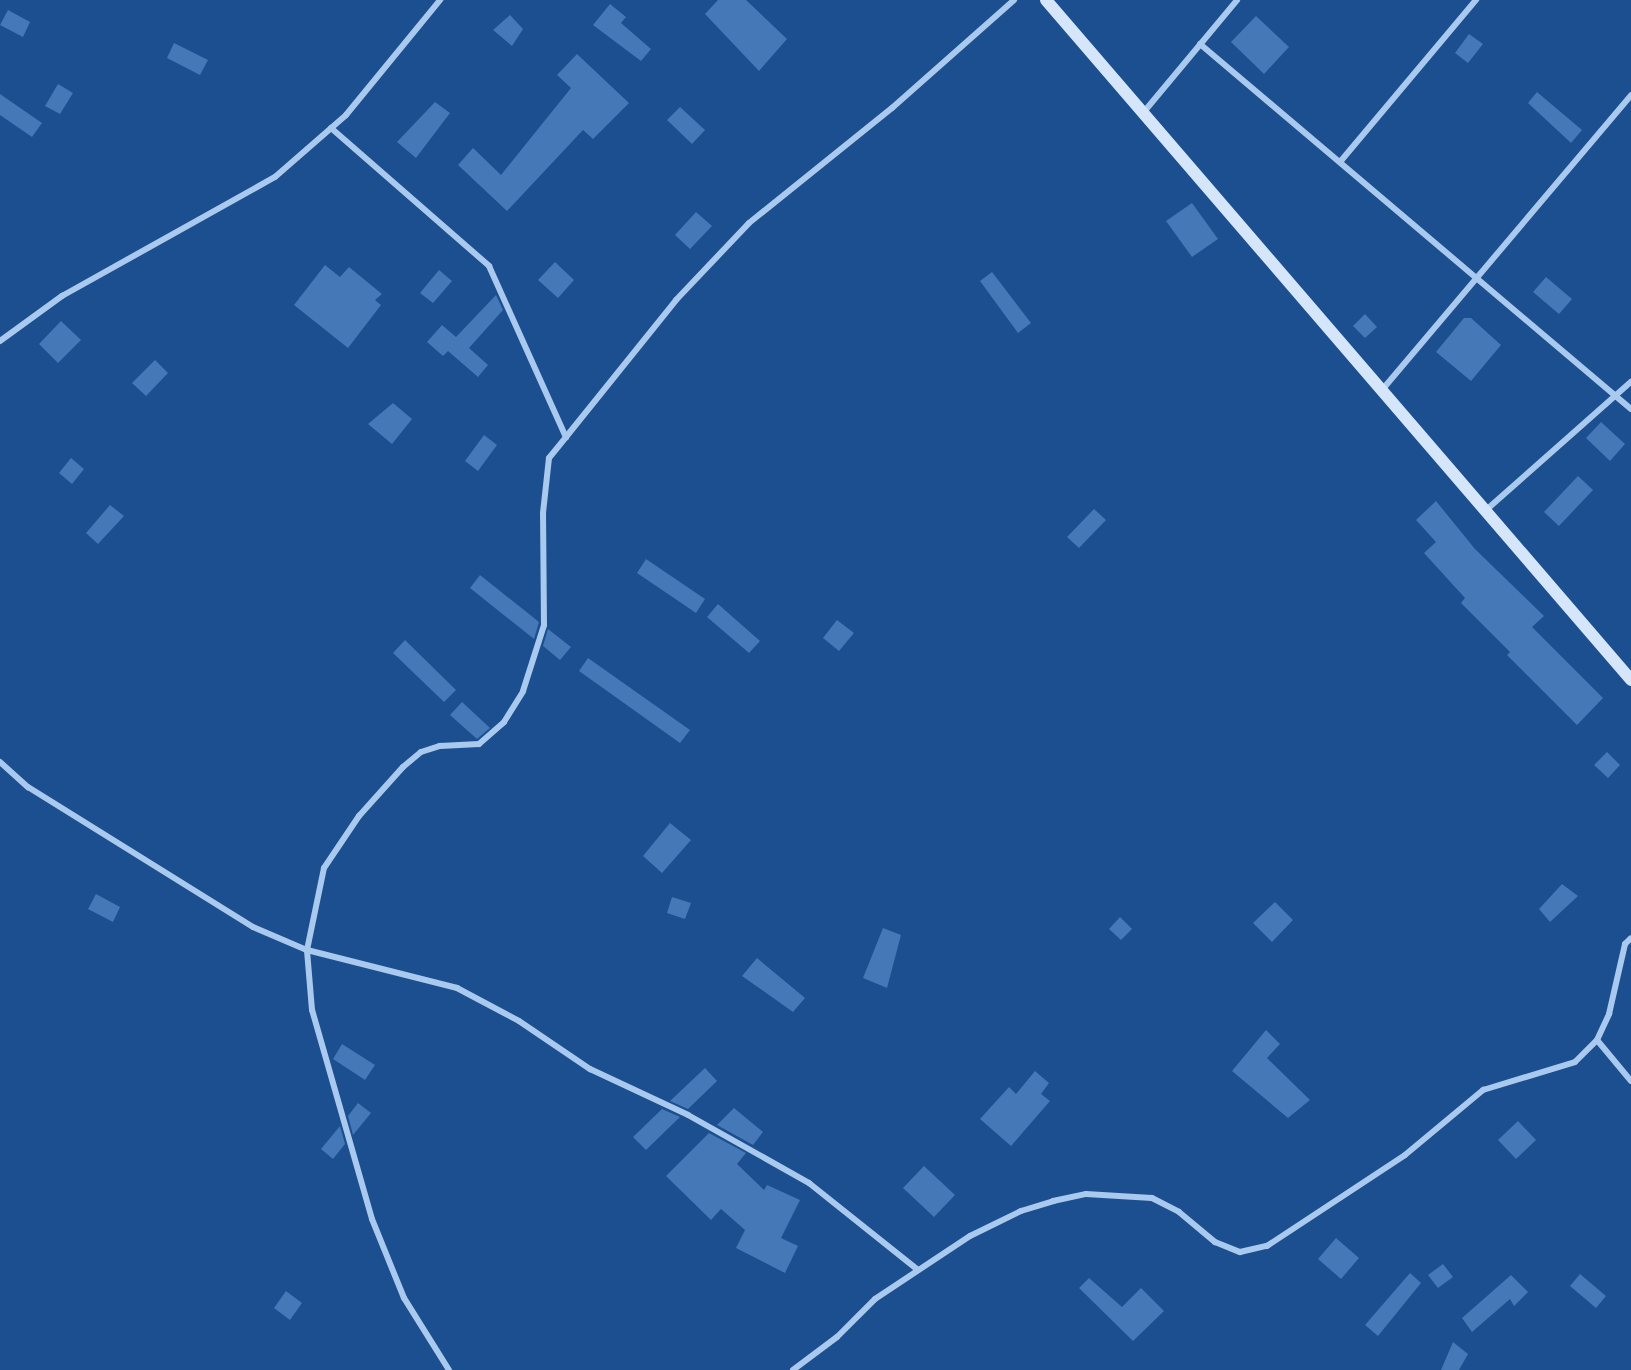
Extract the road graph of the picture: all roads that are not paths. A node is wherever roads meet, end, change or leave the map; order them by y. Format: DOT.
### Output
graph roads {
  1 [pos="440,0"];
  2 [pos="1014,0"];
  3 [pos="1046,0"];
  4 [pos="1237,0"];
  5 [pos="1476,0"];
  6 [pos="1200,44"];
  7 [pos="1631,95"];
  8 [pos="1143,113"];
  9 [pos="331,128"];
  10 [pos="1340,162"];
  11 [pos="1477,278"];
  12 [pos="0,341"];
  13 [pos="1631,382"];
  14 [pos="1382,390"];
  15 [pos="1618,397"];
  16 [pos="1631,409"];
  17 [pos="566,437"];
  18 [pos="1485,511"];
  19 [pos="1631,680"];
  20 [pos="0,762"];
  21 [pos="1631,938"];
  22 [pos="307,950"];
  23 [pos="1597,1040"];
  24 [pos="1631,1081"];
  25 [pos="918,1270"];
  26 [pos="449,1370"];
  27 [pos="793,1370"];
  1 -- 9 [label="street"];
  2 -- 17 [label="street"];
  3 -- 8 [label="street"];
  4 -- 6 [label="street"];
  5 -- 10 [label="street"];
  6 -- 8 [label="street"];
  6 -- 10 [label="street"];
  7 -- 11 [label="street"];
  8 -- 14 [label="street"];
  9 -- 12 [label="street"];
  9 -- 17 [label="street"];
  10 -- 11 [label="street"];
  11 -- 14 [label="street"];
  11 -- 15 [label="street"];
  13 -- 15 [label="street"];
  14 -- 18 [label="street"];
  15 -- 16 [label="street"];
  15 -- 18 [label="street"];
  17 -- 22 [label="street"];
  18 -- 19 [label="street"];
  20 -- 22 [label="street"];
  21 -- 23 [label="street"];
  22 -- 25 [label="street"];
  22 -- 26 [label="street"];
  23 -- 24 [label="street"];
  23 -- 25 [label="street"];
  25 -- 27 [label="street"];
}
